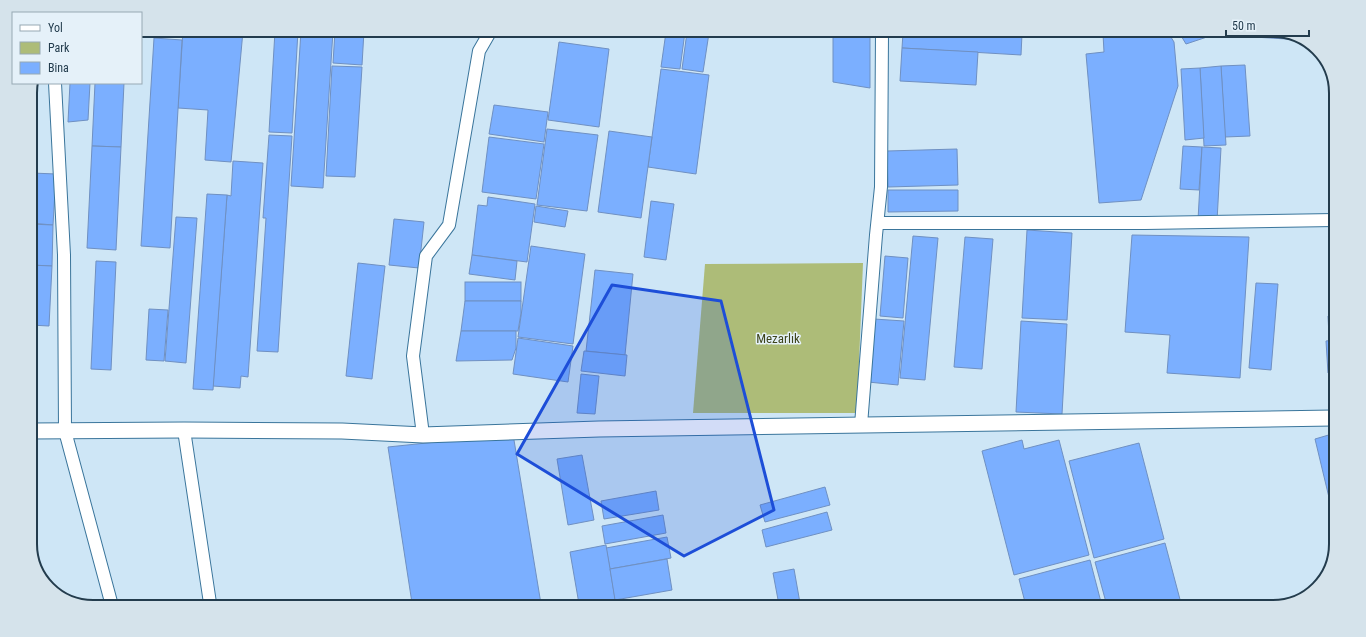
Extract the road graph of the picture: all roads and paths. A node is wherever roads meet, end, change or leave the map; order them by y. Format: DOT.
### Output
graph roads {
  1 [pos="487,37"];
  2 [pos="882,37"];
  3 [pos="55,84"];
  4 [pos="1329,220"];
  5 [pos="878,223"];
  6 [pos="1329,418"];
  7 [pos="862,425"];
  8 [pos="184,430"];
  9 [pos="37,431"];
  10 [pos="65,431"];
  11 [pos="423,435"];
  12 [pos="110,600"];
  13 [pos="210,600"];
  1 -- 11 [label="street"];
  2 -- 5 [label="street"];
  3 -- 10 [label="street"];
  4 -- 5 [label="street"];
  5 -- 7 [label="street"];
  6 -- 7 [label="street"];
  7 -- 11 [label="street"];
  8 -- 10 [label="street"];
  8 -- 11 [label="street"];
  8 -- 13 [label="street"];
  9 -- 10 [label="street"];
  10 -- 12 [label="street"];
}
